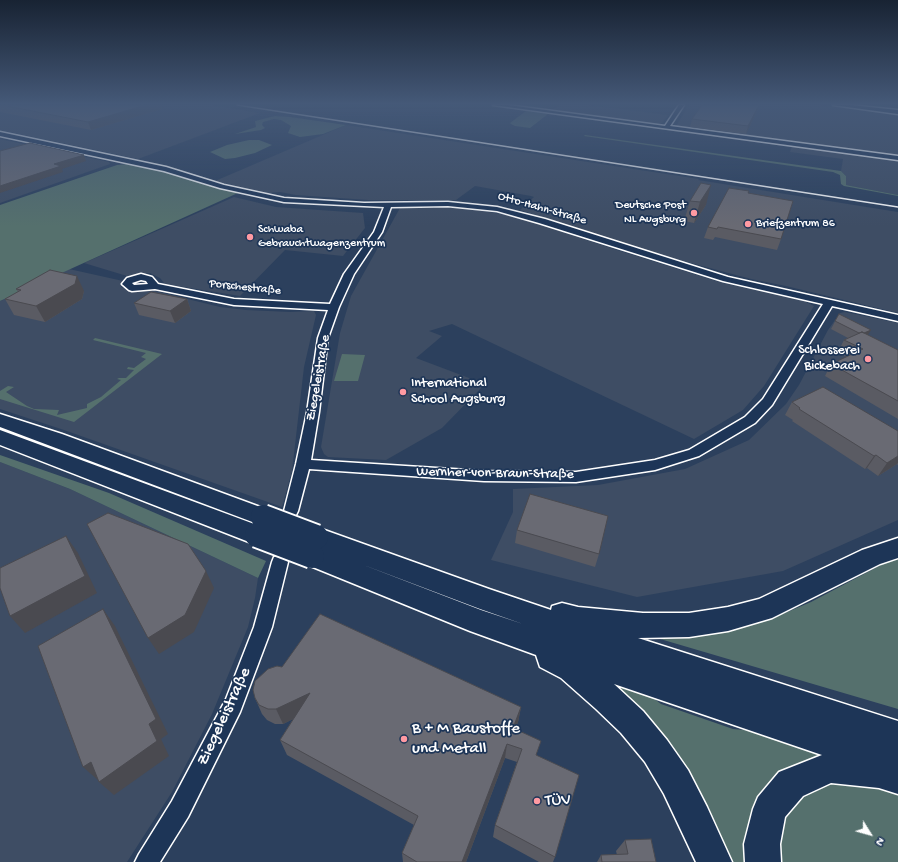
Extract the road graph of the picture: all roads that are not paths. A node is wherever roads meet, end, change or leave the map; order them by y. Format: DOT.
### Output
graph roads {
  1 [pos="54,145"];
  2 [pos="799,145"];
  3 [pos="898,158"];
  4 [pos="376,205"];
  5 [pos="388,205"];
  6 [pos="378,232"];
  7 [pos="155,286"];
  8 [pos="829,302"];
  9 [pos="334,306"];
  10 [pos="898,318"];
  11 [pos="0,420"];
  12 [pos="0,437"];
  13 [pos="303,464"];
  14 [pos="291,511"];
  15 [pos="260,526"];
  16 [pos="898,548"];
  17 [pos="280,562"];
  18 [pos="485,611"];
  19 [pos="898,737"];
  20 [pos="898,764"];
  21 [pos="898,777"];
  22 [pos="147,862"];
  23 [pos="714,862"];
  24 [pos="763,862"];
  1 -- 4 [label="street, Otto-Hahn-Straße"];
  2 -- 3 [label="street"];
  4 -- 5 [label="street, Otto-Hahn-Straße"];
  4 -- 6 [label="street"];
  5 -- 6 [label="street, Ziegeleistraße"];
  5 -- 8 [label="street, Otto-Hahn-Straße"];
  6 -- 9 [label="street, Ziegeleistraße"];
  7 -- 9 [label="street, Porschestraße"];
  8 -- 10 [label="street, Otto-Hahn-Straße"];
  8 -- 13 [label="street, Wernher-von-Braun-Straße"];
  9 -- 13 [label="street, Ziegeleistraße"];
  11 -- 15 [label="highway"];
  12 -- 15 [label="highway"];
  13 -- 14 [label="street, Ziegeleistraße"];
  15 -- 18 [label="highway, bridge"];
  16 -- 18 [label="highway"];
  17 -- 22 [label="street, Ziegeleistraße"];
  18 -- 19 [label="highway"];
  18 -- 20 [label="highway"];
  18 -- 23 [label="highway"];
  21 -- 24 [label="highway"];
}
